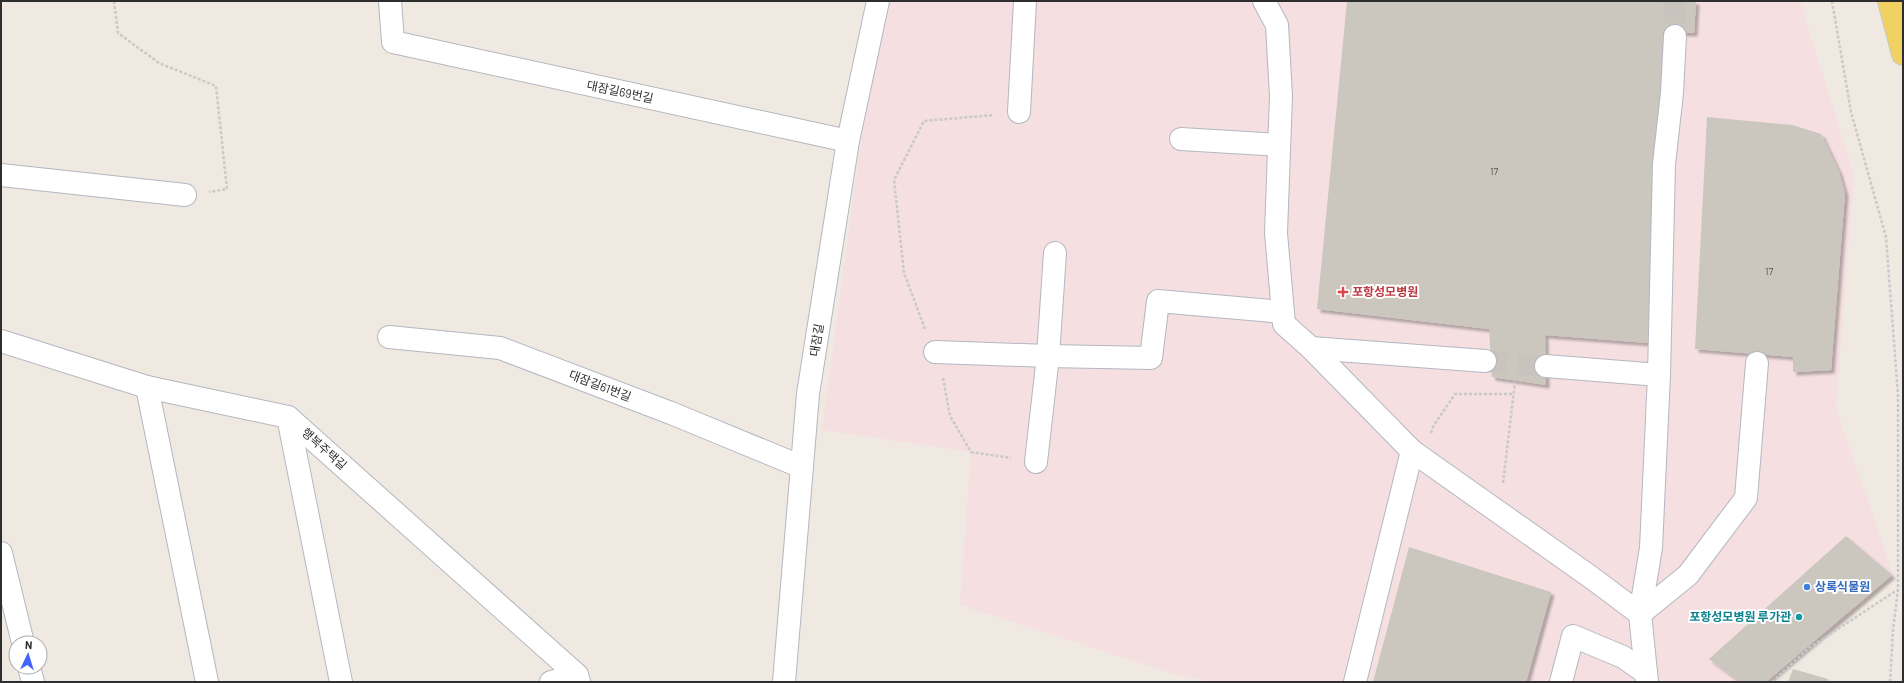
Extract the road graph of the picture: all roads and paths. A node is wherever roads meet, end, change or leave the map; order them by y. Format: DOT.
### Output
graph roads {
  1 [pos="114,1"];
  2 [pos="390,1"];
  3 [pos="878,1"];
  4 [pos="1025,1"];
  5 [pos="1264,1"];
  6 [pos="1832,1"];
  7 [pos="1889,1"];
  8 [pos="1675,36"];
  9 [pos="1903,54"];
  10 [pos="1019,112"];
  11 [pos="1181,139"];
  12 [pos="848,141"];
  13 [pos="1279,146"];
  14 [pos="1,175"];
  15 [pos="185,195"];
  16 [pos="1055,253"];
  17 [pos="1283,312"];
  18 [pos="389,337"];
  19 [pos="1,341"];
  20 [pos="1311,348"];
  21 [pos="935,352"];
  22 [pos="1048,356"];
  23 [pos="1485,362"];
  24 [pos="1757,363"];
  25 [pos="1546,366"];
  26 [pos="1659,375"];
  27 [pos="1515,382"];
  28 [pos="147,387"];
  29 [pos="1513,394"];
  30 [pos="288,417"];
  31 [pos="1418,454"];
  32 [pos="1036,462"];
  33 [pos="802,467"];
  34 [pos="1499,512"];
  35 [pos="1,553"];
  36 [pos="1898,590"];
  37 [pos="1640,614"];
  38 [pos="21,635"];
  39 [pos="1647,677"];
  40 [pos="578,679"];
  41 [pos="207,682"];
  42 [pos="341,682"];
  43 [pos="551,682"];
  44 [pos="784,682"];
  45 [pos="1355,682"];
  46 [pos="1561,682"];
  47 [pos="1772,682"];
  48 [pos="1890,682"];
  1 -- 15 [label="path"];
  2 -- 12 [label="street, 대잠길69번길"];
  3 -- 12 [label="street, 대잠길"];
  4 -- 10 [label="street"];
  5 -- 13 [label="street"];
  6 -- 36 [label="path"];
  7 -- 9 [label="main road"];
  8 -- 26 [label="street"];
  10 -- 21 [label="path"];
  11 -- 13 [label="street"];
  12 -- 33 [label="street, 대잠길"];
  13 -- 17 [label="street"];
  14 -- 15 [label="street"];
  16 -- 22 [label="street"];
  17 -- 20 [label="street"];
  17 -- 22 [label="street"];
  18 -- 33 [label="street, 대잠길61번길"];
  19 -- 28 [label="street, 행복주택길"];
  20 -- 23 [label="street"];
  20 -- 31 [label="street"];
  21 -- 22 [label="street"];
  21 -- 32 [label="path"];
  22 -- 32 [label="street"];
  24 -- 37 [label="street"];
  25 -- 26 [label="street"];
  26 -- 37 [label="street"];
  27 -- 29 [label="path"];
  28 -- 30 [label="street, 행복주택길"];
  28 -- 41 [label="street"];
  29 -- 31 [label="path"];
  29 -- 34 [label="path"];
  30 -- 40 [label="street, 행복주택길"];
  30 -- 42 [label="street"];
  31 -- 34 [label="street"];
  31 -- 45 [label="street"];
  33 -- 44 [label="street, 대잠길"];
  34 -- 37 [label="street"];
  35 -- 38 [label="street"];
  36 -- 47 [label="path"];
  36 -- 48 [label="path"];
  37 -- 39 [label="street"];
  39 -- 46 [label="street"];
  40 -- 43 [label="street"];
}
